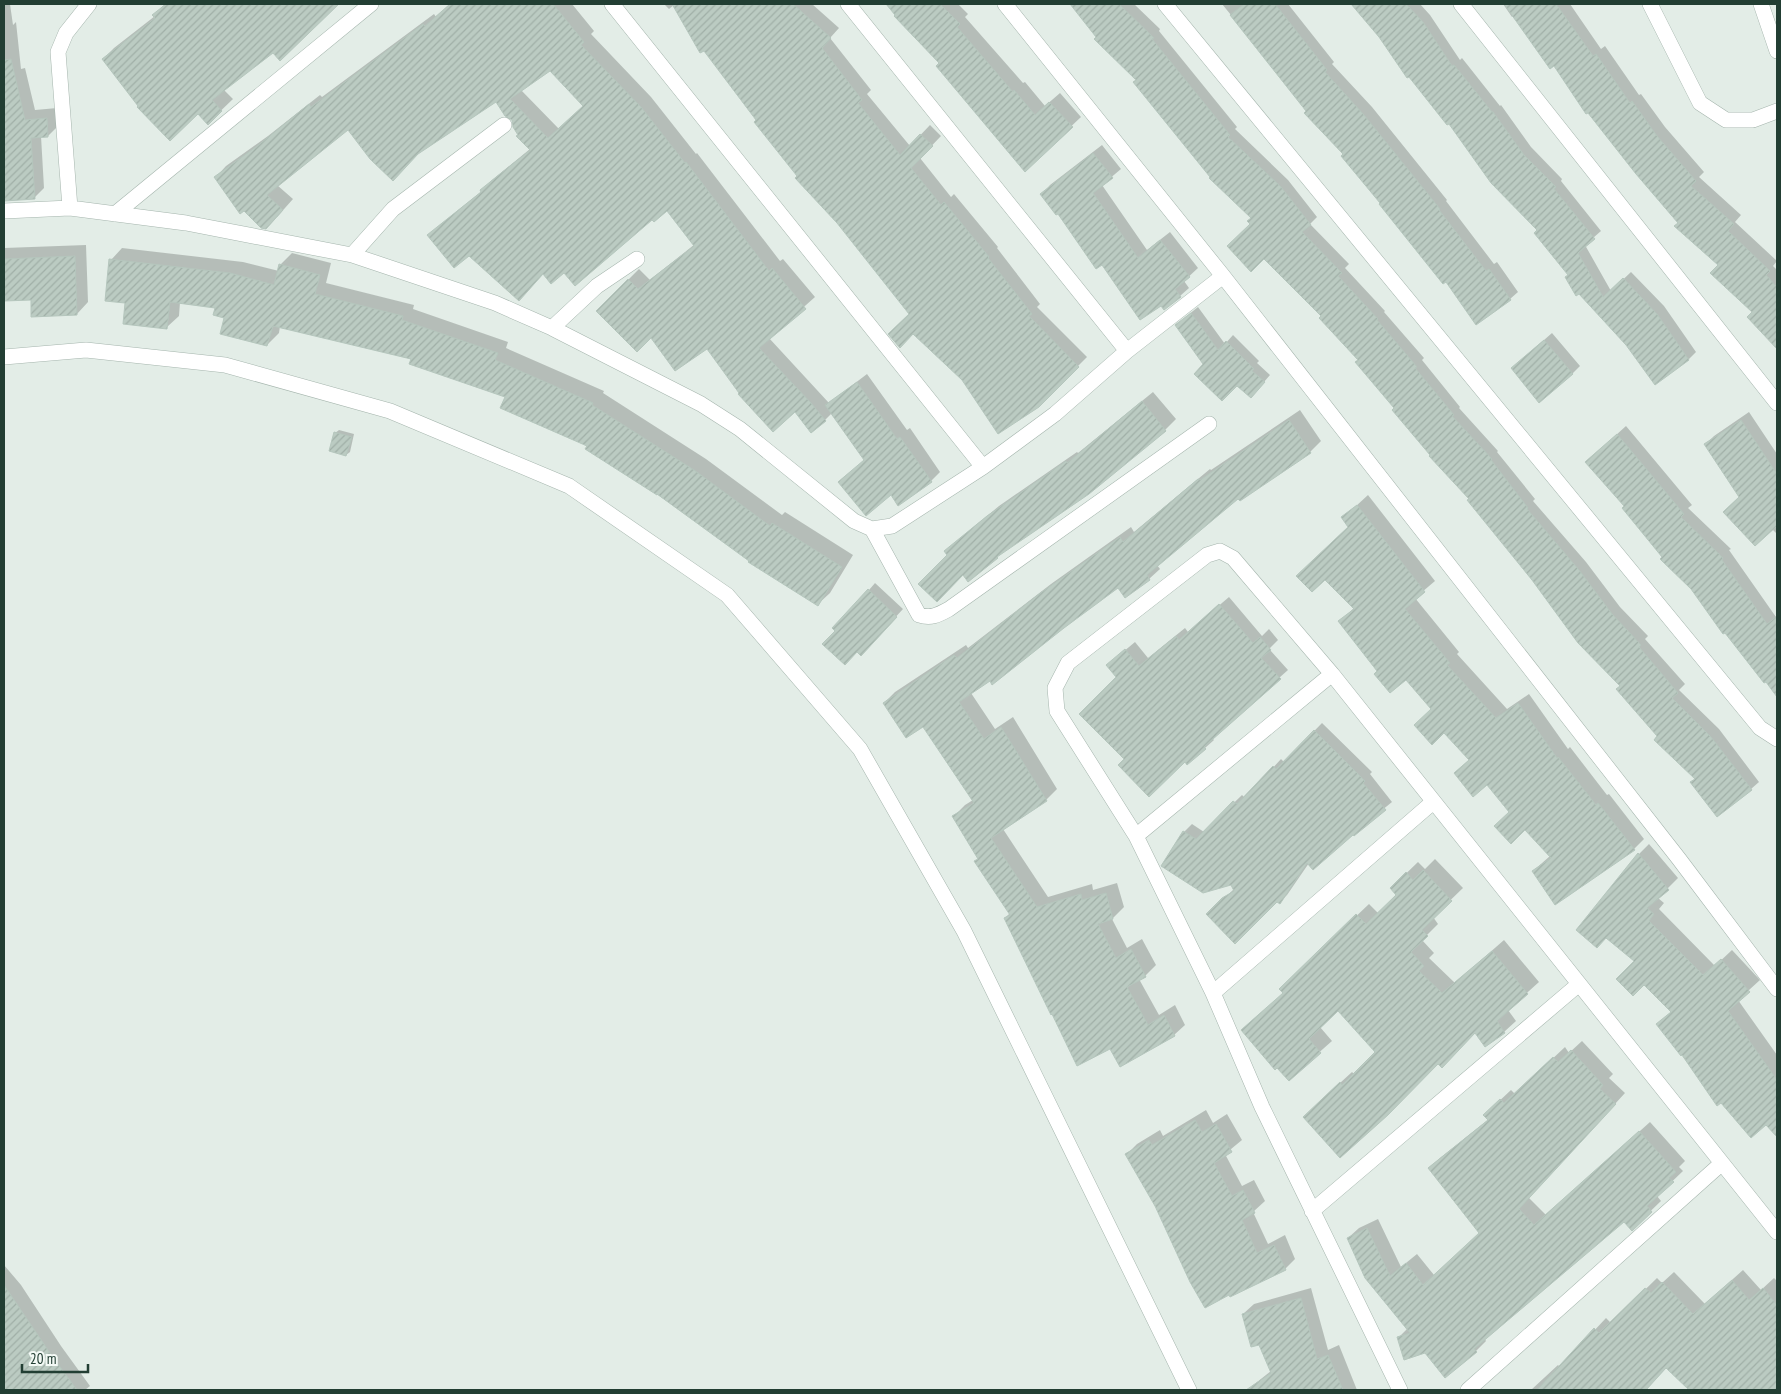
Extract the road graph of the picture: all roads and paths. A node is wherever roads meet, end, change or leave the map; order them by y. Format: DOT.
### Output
graph roads {
  1 [pos="89,4"];
  2 [pos="371,4"];
  3 [pos="612,4"];
  4 [pos="848,4"];
  5 [pos="1005,4"];
  6 [pos="1165,4"];
  7 [pos="1461,4"];
  8 [pos="1650,4"];
  9 [pos="1761,4"];
  10 [pos="1777,50"];
  11 [pos="1777,111"];
  12 [pos="504,126"];
  13 [pos="70,208"];
  14 [pos="4,211"];
  15 [pos="115,214"];
  16 [pos="352,255"];
  17 [pos="637,259"];
  18 [pos="1223,276"];
  19 [pos="552,328"];
  20 [pos="1127,351"];
  21 [pos="4,357"];
  22 [pos="1777,403"];
  23 [pos="1209,424"];
  24 [pos="983,467"];
  25 [pos="872,529"];
  26 [pos="1332,674"];
  27 [pos="1777,739"];
  28 [pos="1433,802"];
  29 [pos="1136,836"];
  30 [pos="1579,984"];
  31 [pos="1777,989"];
  32 [pos="1213,993"];
  33 [pos="1722,1163"];
  34 [pos="1312,1211"];
  35 [pos="1777,1232"];
  36 [pos="1189,1390"];
  37 [pos="1400,1390"];
  38 [pos="1468,1390"];
  1 -- 13 [label="street"];
  2 -- 15 [label="street"];
  3 -- 24 [label="street"];
  4 -- 20 [label="street"];
  5 -- 18 [label="street"];
  6 -- 27 [label="street"];
  7 -- 22 [label="street"];
  8 -- 11 [label="street"];
  9 -- 10 [label="street"];
  12 -- 16 [label="street"];
  13 -- 14 [label="street"];
  13 -- 15 [label="street"];
  15 -- 16 [label="street"];
  16 -- 19 [label="street"];
  17 -- 19 [label="street"];
  18 -- 20 [label="street"];
  18 -- 31 [label="street"];
  19 -- 25 [label="street"];
  20 -- 24 [label="street"];
  21 -- 36 [label="street"];
  23 -- 25 [label="street"];
  24 -- 25 [label="street"];
  26 -- 28 [label="street"];
  26 -- 29 [label="street"];
  26 -- 29 [label="street"];
  28 -- 30 [label="street"];
  28 -- 32 [label="street"];
  29 -- 32 [label="street"];
  30 -- 33 [label="street"];
  30 -- 34 [label="street"];
  32 -- 34 [label="street"];
  33 -- 35 [label="street"];
  33 -- 38 [label="street"];
  34 -- 37 [label="street"];
}
